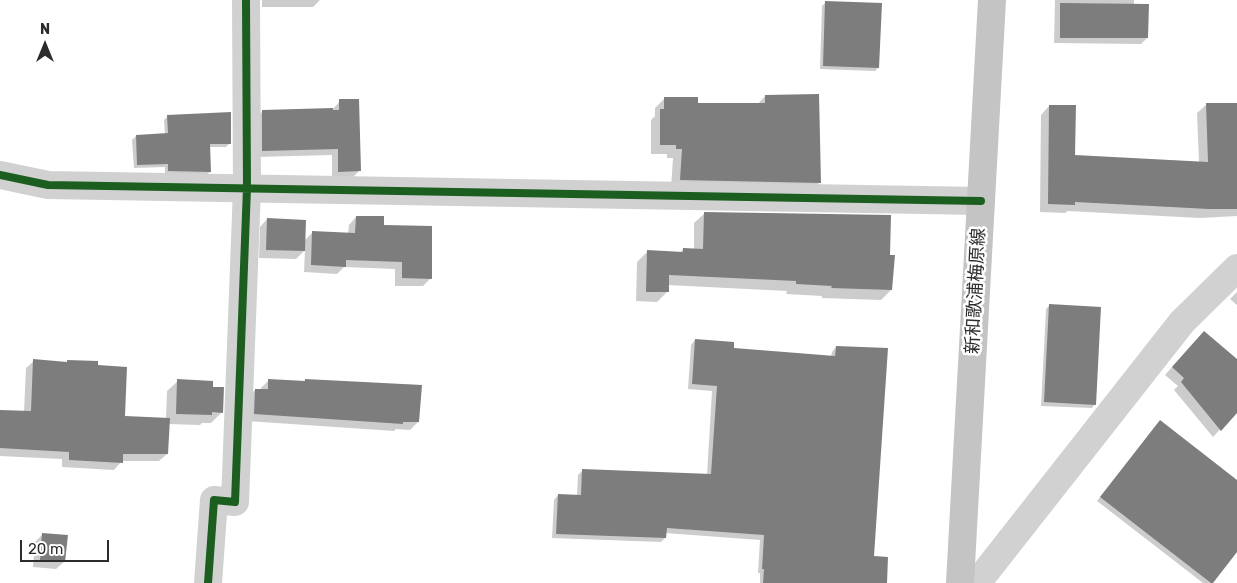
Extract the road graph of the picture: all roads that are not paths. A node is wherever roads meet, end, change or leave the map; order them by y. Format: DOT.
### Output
graph roads {
  1 [pos="246,0"];
  2 [pos="992,0"];
  3 [pos="0,175"];
  4 [pos="247,188"];
  5 [pos="981,202"];
  6 [pos="1237,268"];
  7 [pos="208,583"];
  8 [pos="960,583"];
  9 [pos="977,583"];
  1 -- 4 [label="street"];
  2 -- 5 [label="main road, 新和歌浦梅原線"];
  3 -- 4 [label="street"];
  4 -- 5 [label="street"];
  4 -- 7 [label="street"];
  5 -- 8 [label="main road, 新和歌浦梅原線"];
  6 -- 9 [label="street"];
}
